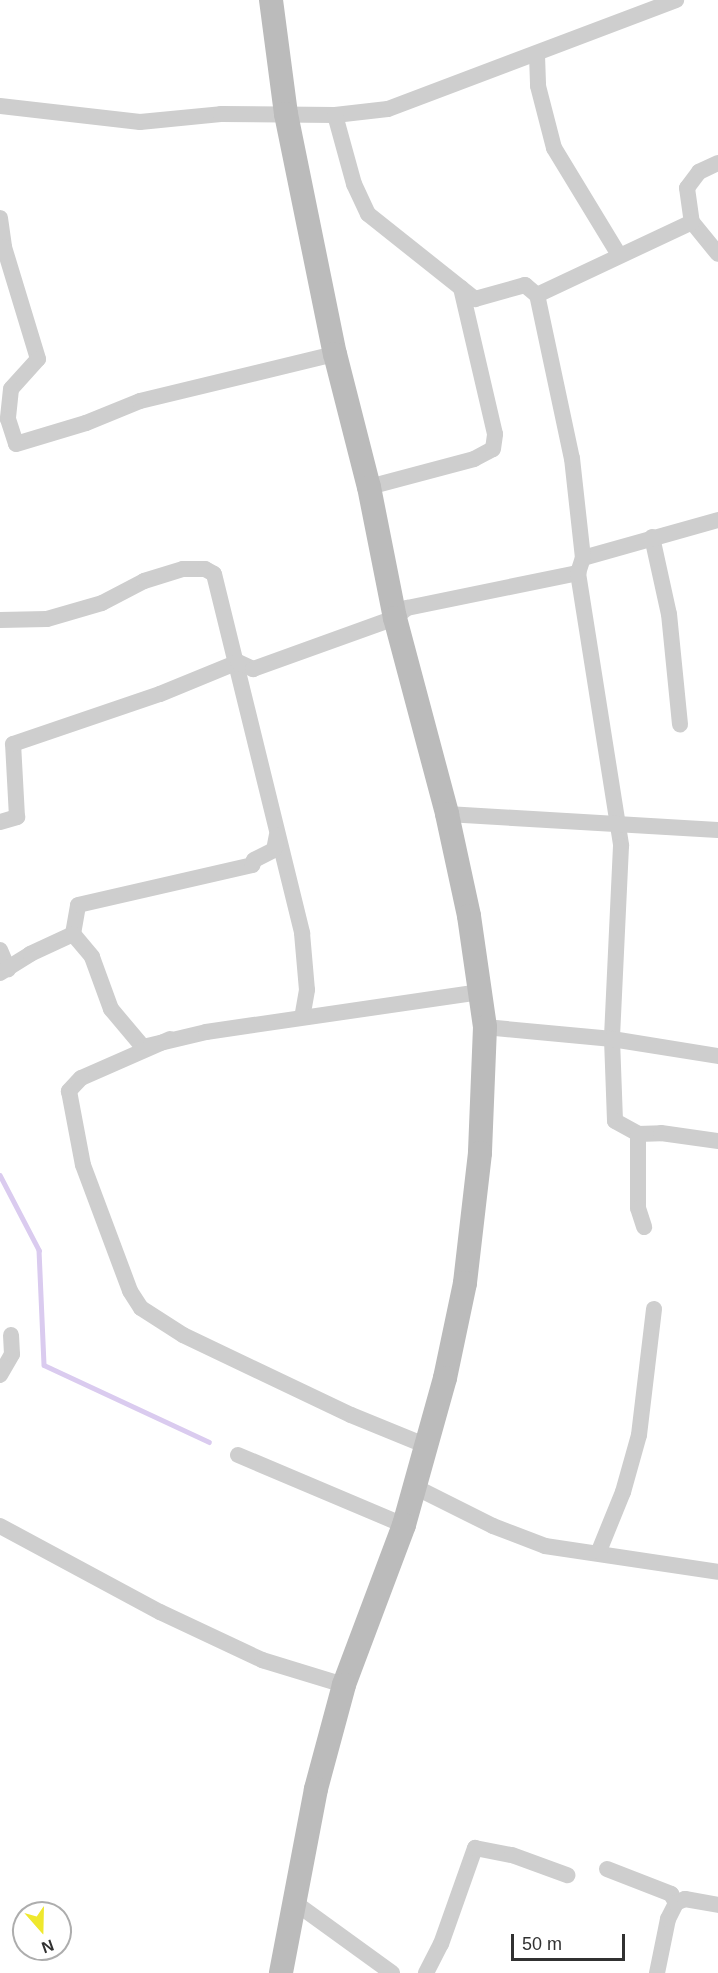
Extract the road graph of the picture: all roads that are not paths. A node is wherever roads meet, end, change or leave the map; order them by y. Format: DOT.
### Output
graph roads {
  1 [pos="271,0"];
  2 [pos="676,0"];
  3 [pos="537,55"];
  4 [pos="0,106"];
  5 [pos="286,114"];
  6 [pos="334,115"];
  7 [pos="718,163"];
  8 [pos="0,219"];
  9 [pos="692,222"];
  10 [pos="718,254"];
  11 [pos="619,255"];
  12 [pos="461,288"];
  13 [pos="537,295"];
  14 [pos="335,354"];
  15 [pos="369,488"];
  16 [pos="718,520"];
  17 [pos="652,537"];
  18 [pos="581,566"];
  19 [pos="394,618"];
  20 [pos="0,620"];
  21 [pos="238,662"];
  22 [pos="680,724"];
  23 [pos="447,814"];
  24 [pos="0,822"];
  25 [pos="616,823"];
  26 [pos="718,830"];
  27 [pos="278,831"];
  28 [pos="282,860"];
  29 [pos="252,865"];
  30 [pos="73,934"];
  31 [pos="0,950"];
  32 [pos="4,971"];
  33 [pos="307,990"];
  34 [pos="480,992"];
  35 [pos="324,1015"];
  36 [pos="302,1017"];
  37 [pos="485,1027"];
  38 [pos="170,1039"];
  39 [pos="612,1039"];
  40 [pos="718,1056"];
  41 [pos="638,1134"];
  42 [pos="718,1141"];
  43 [pos="644,1227"];
  44 [pos="654,1309"];
  45 [pos="11,1335"];
  46 [pos="0,1375"];
  47 [pos="427,1446"];
  48 [pos="238,1455"];
  49 [pos="415,1487"];
  50 [pos="404,1525"];
  51 [pos="0,1526"];
  52 [pos="599,1551"];
  53 [pos="718,1572"];
  54 [pos="344,1685"];
  55 [pos="607,1869"];
  56 [pos="567,1875"];
  57 [pos="294,1902"];
  58 [pos="676,1903"];
  59 [pos="718,1905"];
  60 [pos="281,1973"];
  61 [pos="392,1973"];
  62 [pos="426,1973"];
  63 [pos="657,1973"];
  1 -- 5 [label="street"];
  2 -- 3 [label="street"];
  3 -- 6 [label="street"];
  3 -- 11 [label="street"];
  4 -- 5 [label="street"];
  5 -- 6 [label="street"];
  5 -- 14 [label="street"];
  6 -- 12 [label="street"];
  7 -- 9 [label="street"];
  8 -- 14 [label="street"];
  9 -- 10 [label="street"];
  9 -- 11 [label="street"];
  11 -- 13 [label="street"];
  12 -- 13 [label="street"];
  12 -- 15 [label="street"];
  13 -- 18 [label="street"];
  14 -- 15 [label="street"];
  15 -- 19 [label="street"];
  16 -- 17 [label="street"];
  17 -- 18 [label="street"];
  17 -- 22 [label="street"];
  18 -- 19 [label="street"];
  18 -- 25 [label="street"];
  19 -- 21 [label="street"];
  19 -- 23 [label="street"];
  20 -- 21 [label="street"];
  21 -- 24 [label="street"];
  21 -- 27 [label="street"];
  23 -- 25 [label="street"];
  23 -- 34 [label="street"];
  25 -- 26 [label="street"];
  25 -- 39 [label="street"];
  27 -- 28 [label="street"];
  27 -- 29 [label="street"];
  28 -- 29 [label="street"];
  28 -- 33 [label="street"];
  29 -- 30 [label="street"];
  30 -- 32 [label="street"];
  30 -- 38 [label="street"];
  31 -- 32 [label="street"];
  33 -- 35 [label="street"];
  33 -- 36 [label="street"];
  34 -- 35 [label="street"];
  34 -- 37 [label="street"];
  35 -- 36 [label="street"];
  36 -- 38 [label="street"];
  37 -- 39 [label="street"];
  37 -- 47 [label="street"];
  38 -- 47 [label="street"];
  39 -- 40 [label="street"];
  39 -- 41 [label="street"];
  41 -- 42 [label="street"];
  41 -- 43 [label="street"];
  44 -- 52 [label="street"];
  45 -- 46 [label="street"];
  47 -- 49 [label="street"];
  48 -- 50 [label="street"];
  49 -- 50 [label="street"];
  49 -- 52 [label="street"];
  50 -- 54 [label="street"];
  51 -- 54 [label="street"];
  52 -- 53 [label="street"];
  54 -- 57 [label="street"];
  55 -- 58 [label="street"];
  56 -- 62 [label="street"];
  57 -- 60 [label="street"];
  57 -- 61 [label="street"];
  58 -- 59 [label="street"];
  58 -- 63 [label="street"];
}
